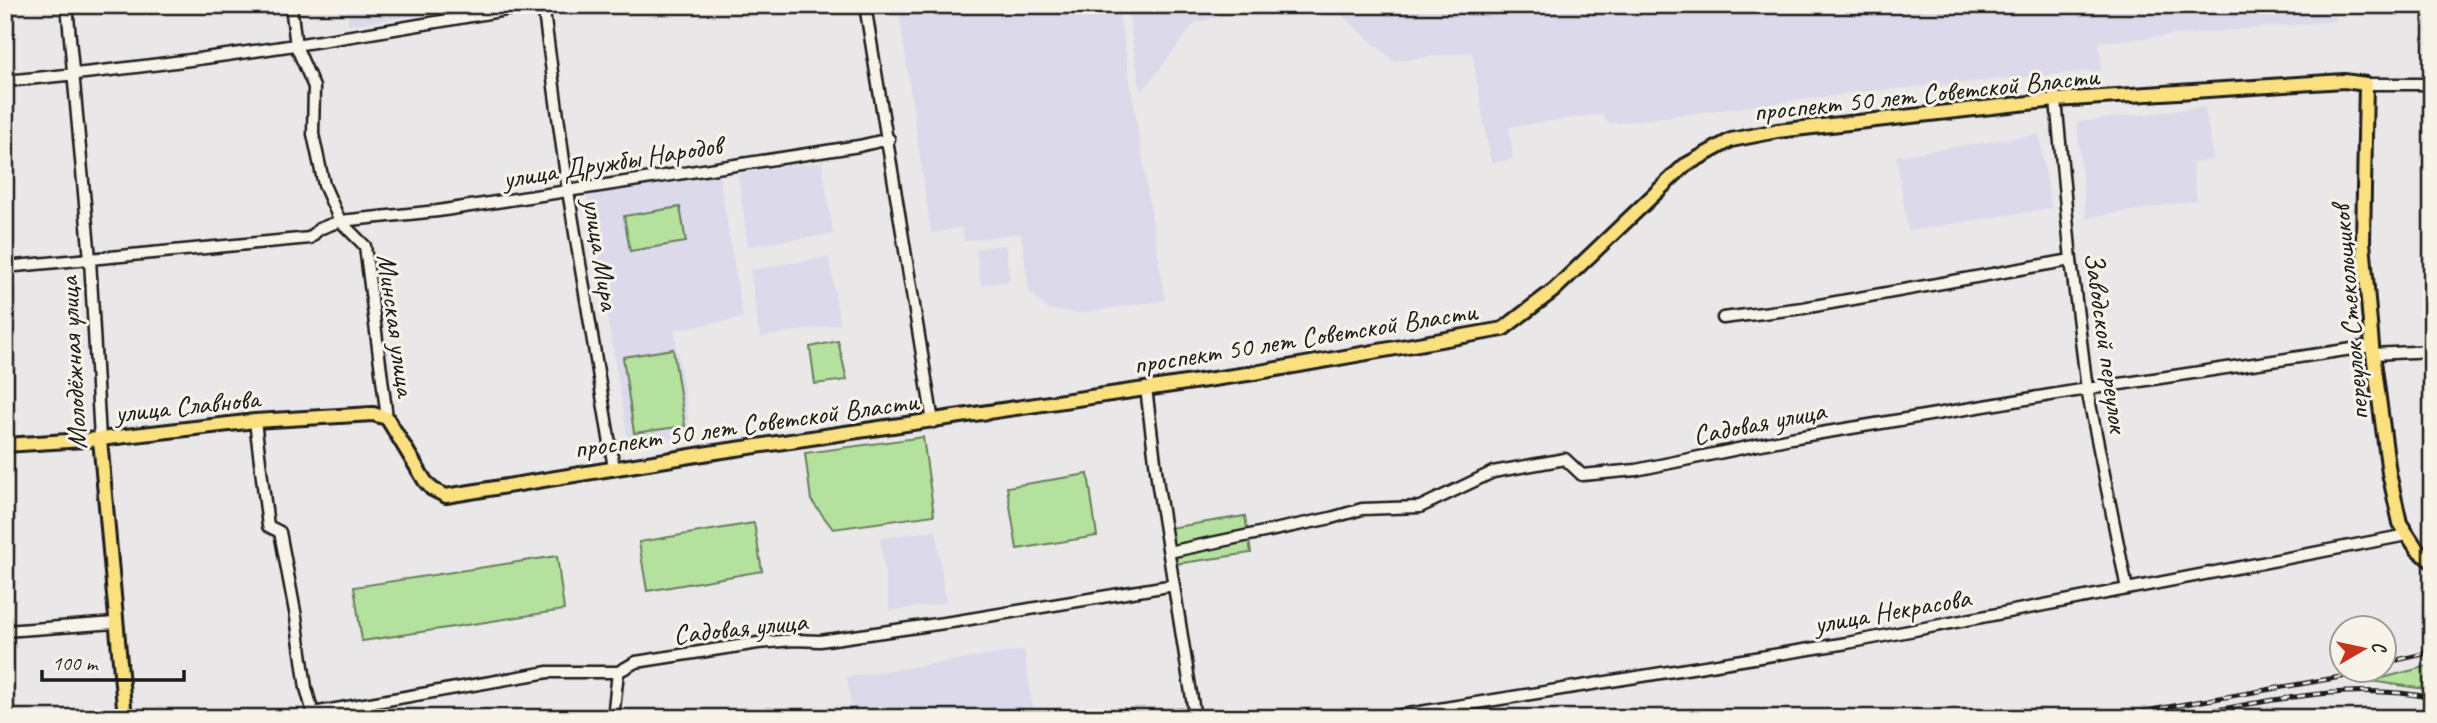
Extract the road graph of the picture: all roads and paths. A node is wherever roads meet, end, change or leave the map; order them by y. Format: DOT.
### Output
graph roads {
  1 [pos="67,5"];
  2 [pos="291,5"];
  3 [pos="534,5"];
  4 [pos="543,5"];
  5 [pos="865,5"];
  6 [pos="296,46"];
  7 [pos="72,75"];
  8 [pos="5,81"];
  9 [pos="2366,84"];
  10 [pos="2432,84"];
  11 [pos="2056,100"];
  12 [pos="889,139"];
  13 [pos="568,191"];
  14 [pos="340,221"];
  15 [pos="90,259"];
  16 [pos="2071,260"];
  17 [pos="5,267"];
  18 [pos="1723,318"];
  19 [pos="2372,350"];
  20 [pos="2432,351"];
  21 [pos="1146,388"];
  22 [pos="2087,389"];
  23 [pos="387,418"];
  24 [pos="255,421"];
  25 [pos="933,422"];
  26 [pos="100,439"];
  27 [pos="5,445"];
  28 [pos="614,468"];
  29 [pos="2407,535"];
  30 [pos="1169,552"];
  31 [pos="2432,562"];
  32 [pos="1174,585"];
  33 [pos="2127,589"];
  34 [pos="115,623"];
  35 [pos="5,631"];
  36 [pos="618,672"];
  37 [pos="125,718"];
  38 [pos="613,718"];
  39 [pos="1195,718"];
  40 [pos="1383,718"];
  1 -- 7 [label="street, Молодёжная улица"];
  2 -- 6 [label="street, Минская улица"];
  3 -- 6 [label="street"];
  4 -- 13 [label="street, улица Мира"];
  5 -- 12 [label="street"];
  6 -- 7 [label="street"];
  6 -- 14 [label="street, Минская улица"];
  7 -- 8 [label="street"];
  7 -- 15 [label="street, Молодёжная улица"];
  9 -- 10 [label="street, проспект 50 лет Советской Власти"];
  9 -- 11 [label="main road, проспект 50 лет Советской Власти"];
  9 -- 19 [label="main road, переулок Стекольщиков"];
  11 -- 16 [label="street, Заводской переулок"];
  11 -- 21 [label="main road, проспект 50 лет Советской Власти"];
  12 -- 13 [label="street, улица Дружбы Народов"];
  12 -- 25 [label="street"];
  13 -- 14 [label="street, улица Дружбы Народов"];
  13 -- 28 [label="street, улица Мира"];
  14 -- 15 [label="street"];
  14 -- 23 [label="street, Минская улица"];
  15 -- 17 [label="street"];
  15 -- 26 [label="street, Молодёжная улица"];
  16 -- 18 [label="street"];
  16 -- 22 [label="street, Заводской переулок"];
  19 -- 20 [label="street, Садовая улица"];
  19 -- 22 [label="street, Садовая улица"];
  19 -- 29 [label="main road, переулок Стекольщиков"];
  21 -- 25 [label="main road, проспект 50 лет Советской Власти"];
  21 -- 30 [label="street"];
  22 -- 30 [label="street, Садовая улица"];
  22 -- 33 [label="street, Заводской переулок"];
  23 -- 24 [label="main road, улица Славнова"];
  23 -- 28 [label="main road, проспект 50 лет Советской Власти"];
  24 -- 26 [label="main road, улица Славнова"];
  24 -- 36 [label="street, Садовая улица"];
  25 -- 28 [label="main road, проспект 50 лет Советской Власти"];
  26 -- 27 [label="main road, улица Славнова"];
  26 -- 34 [label="main road, Молодёжная улица"];
  29 -- 31 [label="main road"];
  29 -- 33 [label="street, улица Некрасова"];
  30 -- 32 [label="street"];
  32 -- 36 [label="street, Садовая улица"];
  32 -- 39 [label="street"];
  33 -- 40 [label="street, улица Некрасова"];
  34 -- 35 [label="street"];
  34 -- 37 [label="main road, Молодёжная улица"];
  36 -- 38 [label="street"];
}
